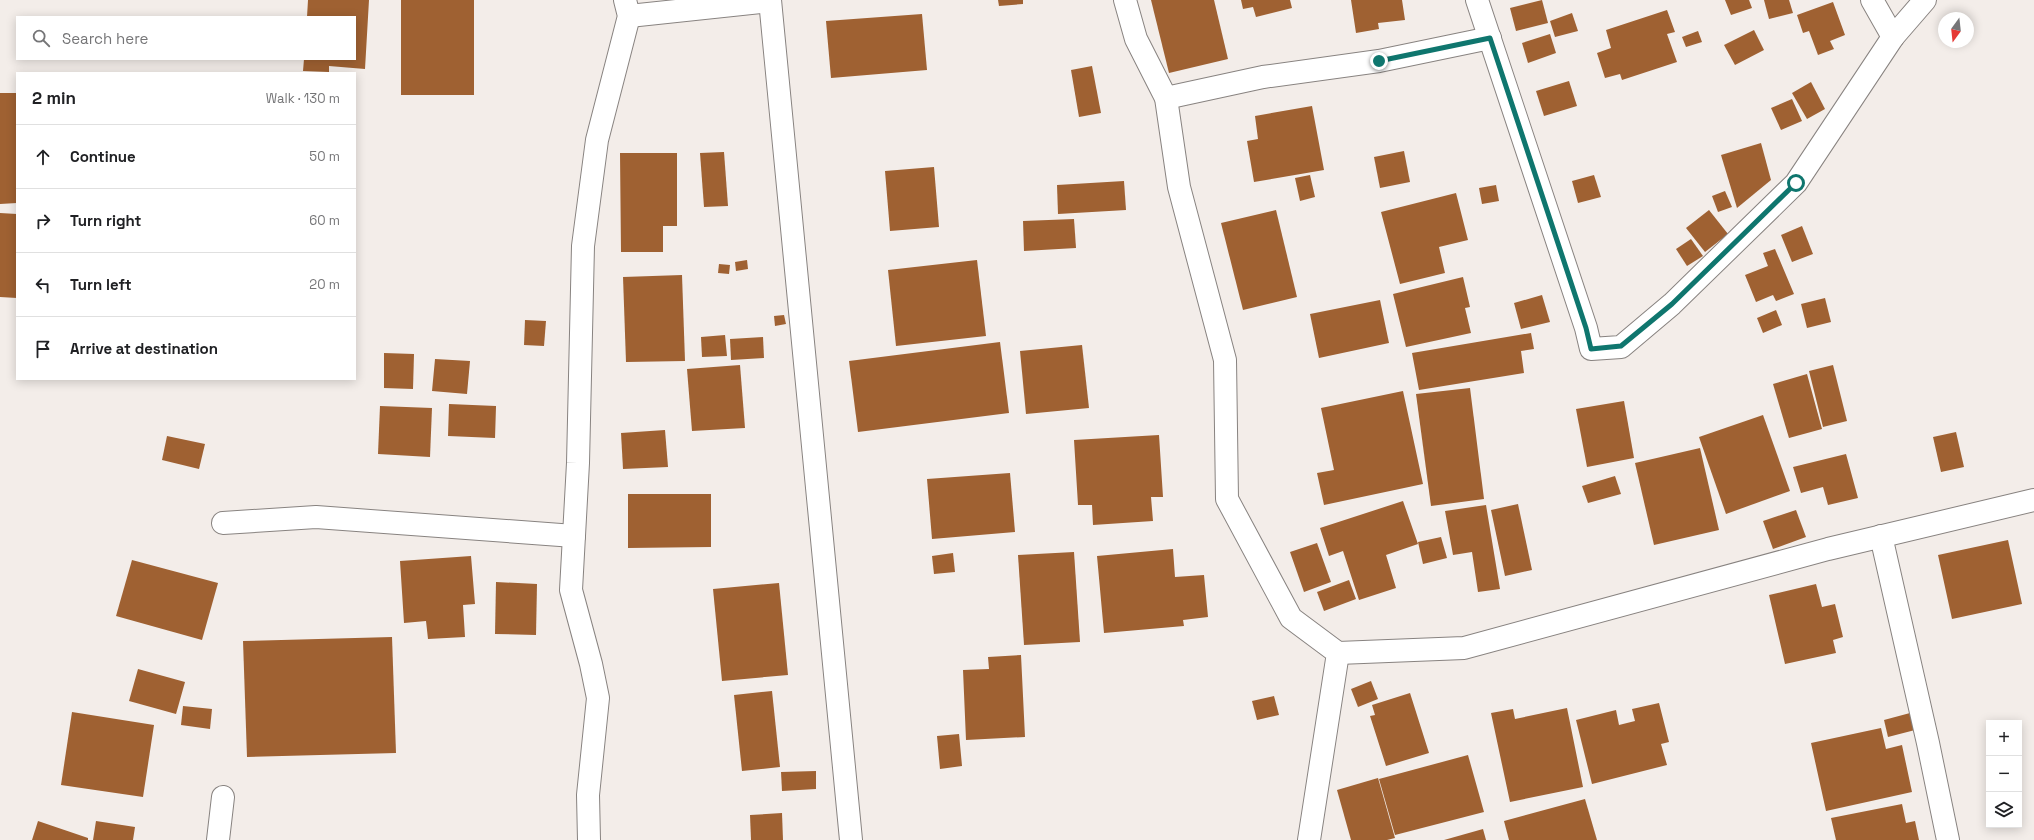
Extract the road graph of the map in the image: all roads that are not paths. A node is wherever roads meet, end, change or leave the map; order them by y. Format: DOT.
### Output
graph roads {
  1 [pos="1125,0"];
  2 [pos="1477,0"];
  3 [pos="1872,0"];
  4 [pos="1925,0"];
  5 [pos="770,1"];
  6 [pos="627,8"];
  7 [pos="1893,37"];
  8 [pos="1490,38"];
  9 [pos="1166,98"];
  10 [pos="2034,500"];
  11 [pos="223,523"];
  12 [pos="574,536"];
  13 [pos="1881,536"];
  14 [pos="1338,653"];
  15 [pos="223,797"];
  16 [pos="218,840"];
  17 [pos="589,840"];
  18 [pos="851,840"];
  19 [pos="1309,840"];
  20 [pos="1948,840"];
  1 -- 9 [label="street"];
  2 -- 8 [label="street"];
  3 -- 7 [label="street"];
  4 -- 7 [label="street"];
  5 -- 6 [label="street"];
  5 -- 18 [label="street"];
  6 -- 12 [label="street"];
  7 -- 8 [label="street"];
  8 -- 9 [label="street"];
  9 -- 14 [label="street"];
  10 -- 13 [label="street"];
  11 -- 12 [label="street"];
  12 -- 17 [label="street"];
  13 -- 14 [label="street"];
  13 -- 20 [label="street"];
  14 -- 19 [label="street"];
  15 -- 16 [label="street"];
}
